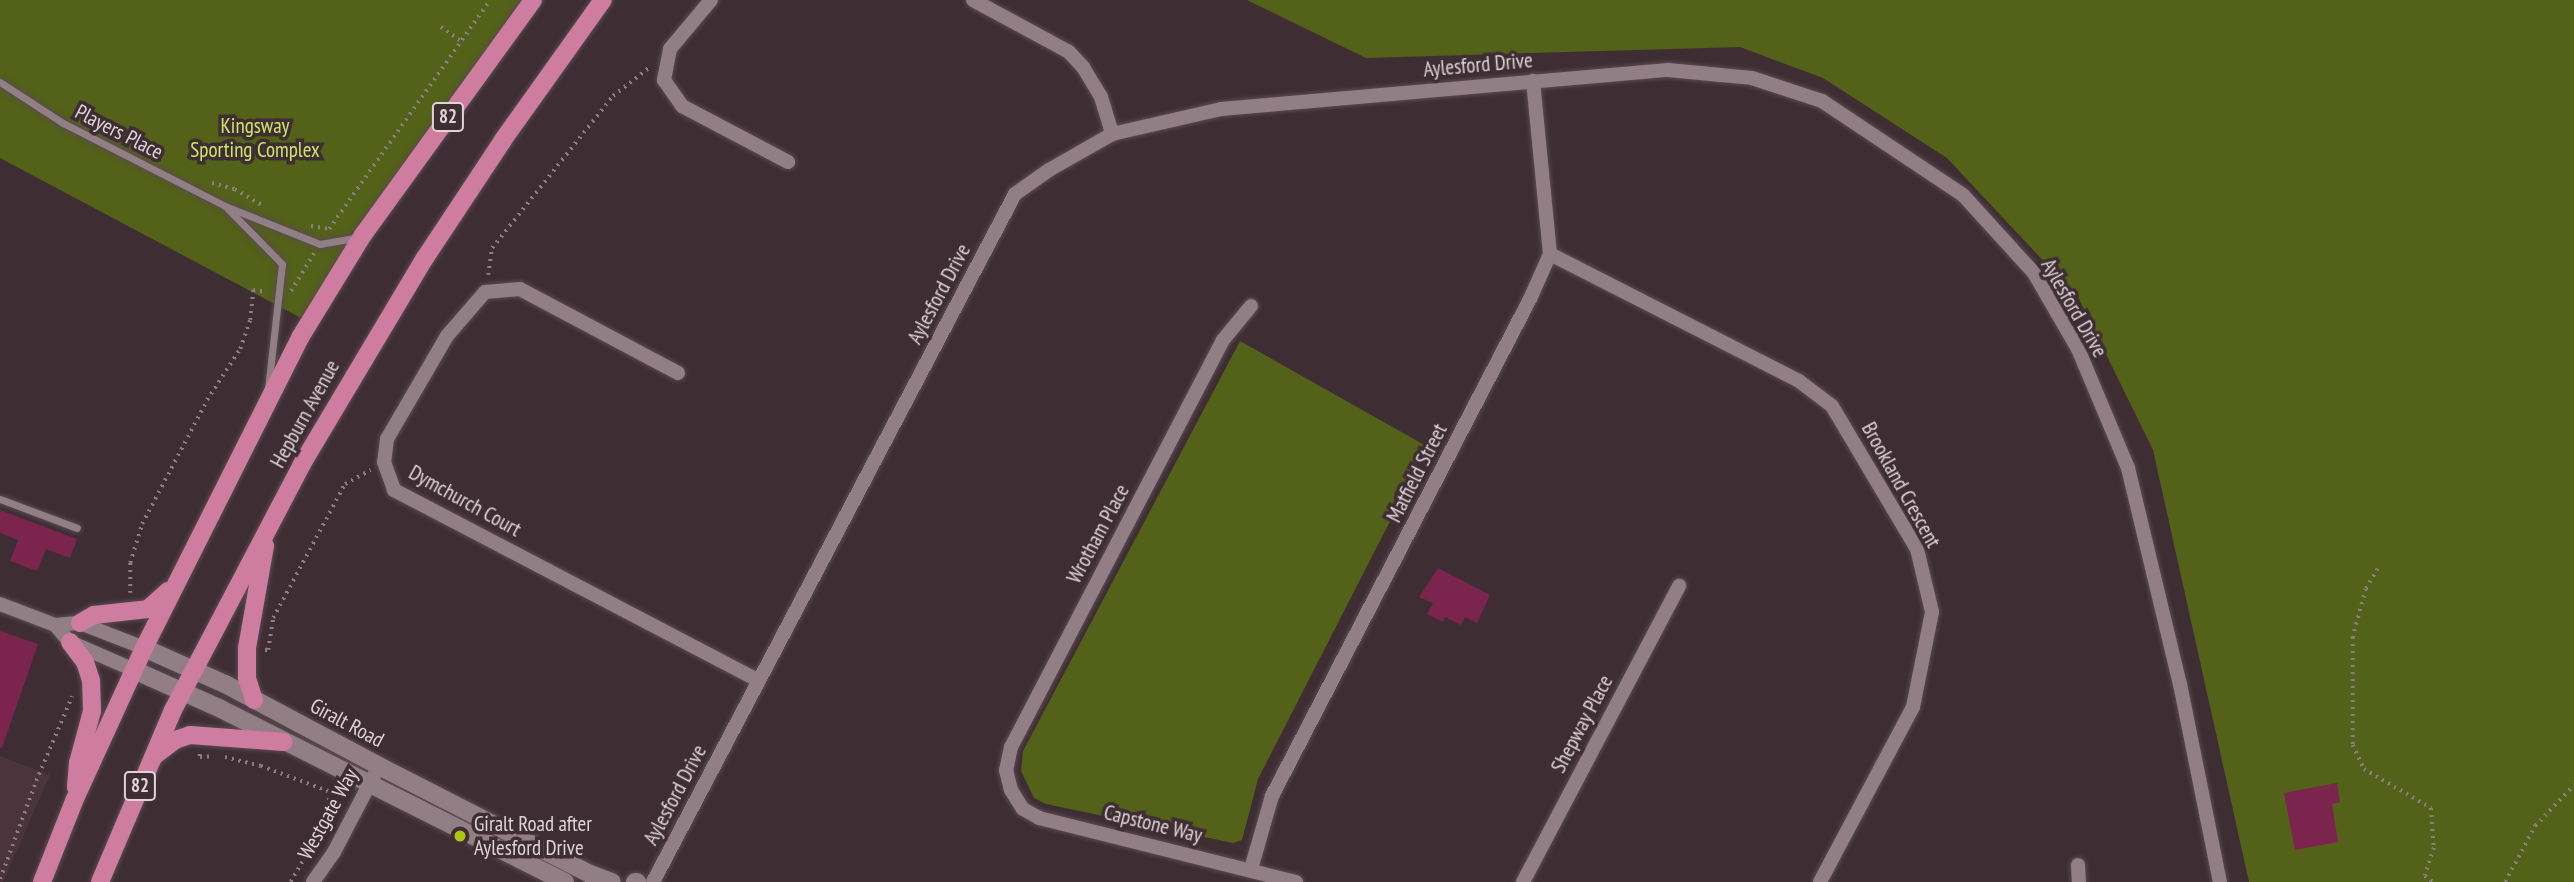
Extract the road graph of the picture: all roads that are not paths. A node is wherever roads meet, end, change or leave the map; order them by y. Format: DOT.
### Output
graph roads {
  1 [pos="533,0"];
  2 [pos="603,0"];
  3 [pos="711,0"];
  4 [pos="973,0"];
  5 [pos="1533,81"];
  6 [pos="0,82"];
  7 [pos="1112,134"];
  8 [pos="788,162"];
  9 [pos="225,206"];
  10 [pos="363,235"];
  11 [pos="1550,254"];
  12 [pos="1251,306"];
  13 [pos="678,373"];
  14 [pos="265,407"];
  15 [pos="0,499"];
  16 [pos="77,528"];
  17 [pos="267,529"];
  18 [pos="179,578"];
  19 [pos="1679,586"];
  20 [pos="0,604"];
  21 [pos="80,623"];
  22 [pos="55,625"];
  23 [pos="70,642"];
  24 [pos="144,648"];
  25 [pos="194,669"];
  26 [pos="134,670"];
  27 [pos="758,680"];
  28 [pos="183,691"];
  29 [pos="254,700"];
  30 [pos="284,742"];
  31 [pos="151,759"];
  32 [pos="379,766"];
  33 [pos="371,784"];
  34 [pos="1011,790"];
  35 [pos="74,801"];
  36 [pos="2078,865"];
  37 [pos="1251,869"];
  38 [pos="42,882"];
  39 [pos="100,882"];
  40 [pos="313,882"];
  41 [pos="565,882"];
  42 [pos="612,882"];
  43 [pos="653,882"];
  44 [pos="1296,882"];
  45 [pos="1523,882"];
  46 [pos="1820,882"];
  47 [pos="2079,882"];
  48 [pos="2220,882"];
  1 -- 10 [label="main road, Hepburn Avenue / 82"];
  2 -- 17 [label="main road, Hepburn Avenue / 82"];
  3 -- 8 [label="street"];
  4 -- 7 [label="street"];
  5 -- 7 [label="street, Aylesford Drive"];
  5 -- 11 [label="street, Matfield Street"];
  5 -- 48 [label="street, Aylesford Drive"];
  6 -- 9 [label="lane, Players Place"];
  7 -- 27 [label="street, Aylesford Drive"];
  9 -- 10 [label="lane"];
  9 -- 14 [label="lane"];
  10 -- 14 [label="main road, Hepburn Avenue / 82"];
  11 -- 37 [label="street, Matfield Street"];
  11 -- 46 [label="street, Brookland Crescent"];
  12 -- 34 [label="street, Wrotham Place"];
  13 -- 27 [label="street, Dymchurch Court"];
  14 -- 18 [label="main road, Hepburn Avenue / 82"];
  15 -- 16 [label="lane"];
  17 -- 25 [label="main road, Hepburn Avenue / 82"];
  17 -- 29 [label="main road"];
  18 -- 21 [label="main road"];
  18 -- 24 [label="main road, Hepburn Avenue / 82"];
  19 -- 45 [label="street, Shepway Place"];
  20 -- 22 [label="street, Giralt Road"];
  21 -- 22 [label="street, Giralt Road"];
  21 -- 24 [label="street, Giralt Road"];
  22 -- 23 [label="street, Giralt Road"];
  23 -- 26 [label="street, Giralt Road"];
  23 -- 35 [label="main road"];
  24 -- 25 [label="street, Giralt Road"];
  24 -- 26 [label="main road, Hepburn Avenue / 82"];
  25 -- 28 [label="main road, Hepburn Avenue / 82"];
  25 -- 29 [label="street, Giralt Road"];
  26 -- 28 [label="street, Giralt Road"];
  26 -- 35 [label="main road, Hepburn Avenue / 82"];
  27 -- 43 [label="street, Aylesford Drive"];
  28 -- 30 [label="street, Giralt Road"];
  28 -- 31 [label="main road, Hepburn Avenue / 82"];
  29 -- 32 [label="street, Giralt Road"];
  30 -- 31 [label="main road"];
  30 -- 33 [label="street, Giralt Road"];
  31 -- 39 [label="main road, Hepburn Avenue / 82"];
  32 -- 33 [label="street, Westgate Way"];
  32 -- 42 [label="street, Giralt Road"];
  33 -- 40 [label="street, Westgate Way"];
  33 -- 41 [label="street, Giralt Road"];
  34 -- 37 [label="street, Capstone Way"];
  35 -- 38 [label="main road, Hepburn Avenue / 82"];
  36 -- 47 [label="street"];
  37 -- 44 [label="street, Capstone Way"];
}
